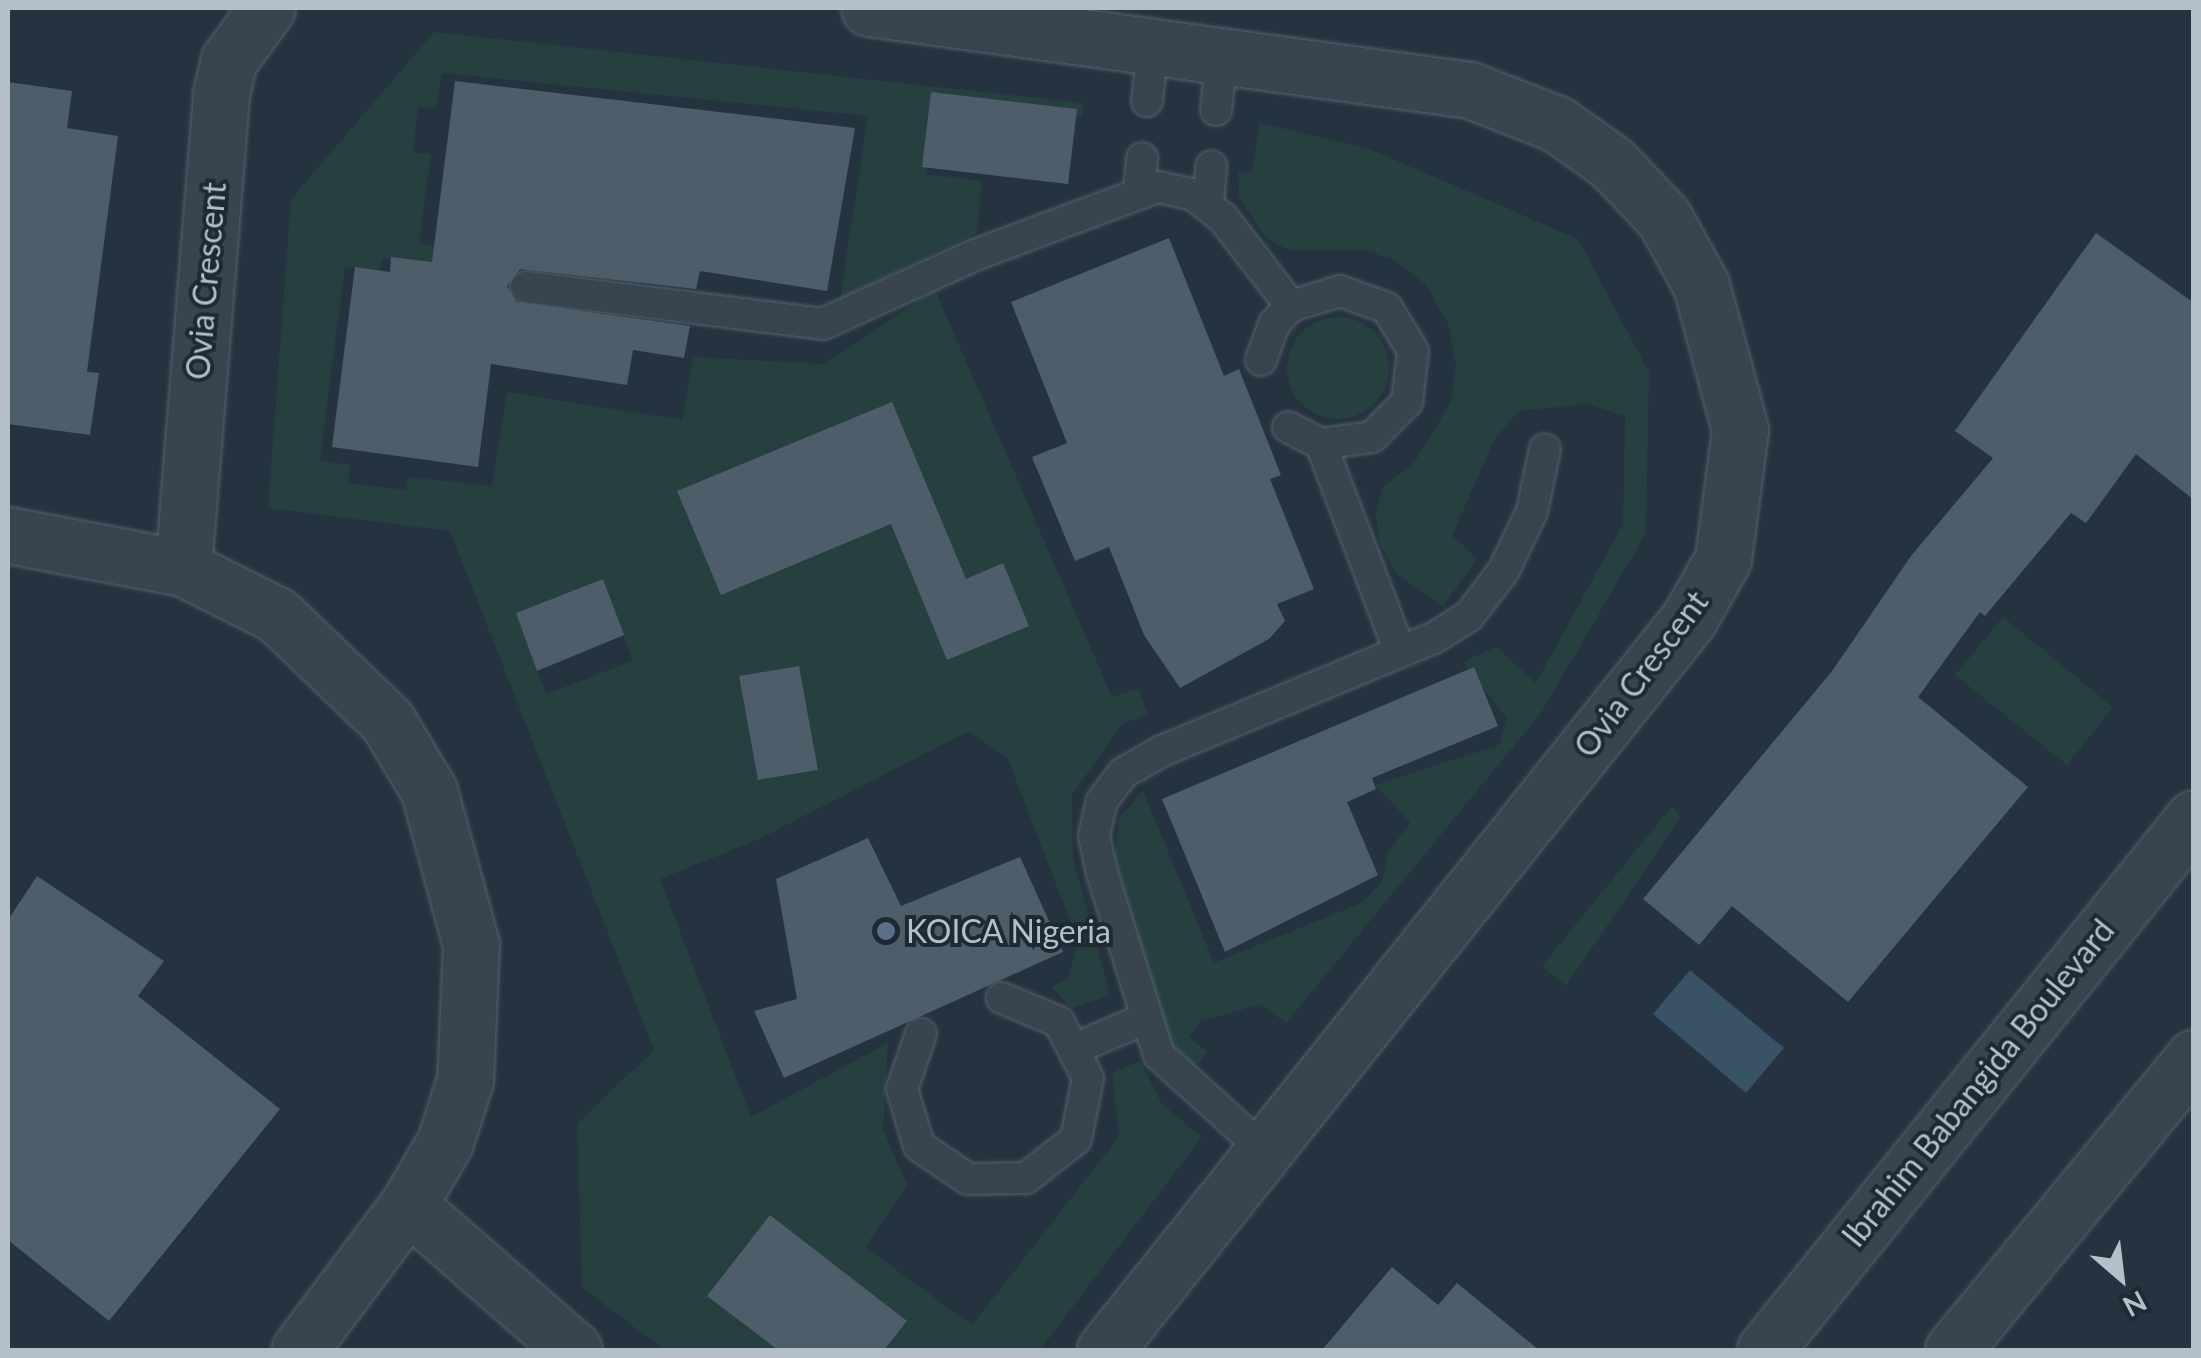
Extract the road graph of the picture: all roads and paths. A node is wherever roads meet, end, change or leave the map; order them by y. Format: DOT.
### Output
graph roads {
  1 [pos="267,8"];
  2 [pos="869,8"];
  3 [pos="1153,46"];
  4 [pos="1222,56"];
  5 [pos="1147,102"];
  6 [pos="1216,110"];
  7 [pos="1142,158"];
  8 [pos="1211,166"];
  9 [pos="1138,189"];
  10 [pos="1208,204"];
  11 [pos="526,287"];
  12 [pos="1291,306"];
  13 [pos="1261,360"];
  14 [pos="1288,428"];
  15 [pos="1321,444"];
  16 [pos="1546,449"];
  17 [pos="8,535"];
  18 [pos="183,568"];
  19 [pos="1400,652"];
  20 [pos="2194,818"];
  21 [pos="1002,998"];
  22 [pos="1144,1019"];
  23 [pos="921,1034"];
  24 [pos="1079,1047"];
  25 [pos="2194,1058"];
  26 [pos="1265,1151"];
  27 [pos="408,1205"];
  28 [pos="299,1350"];
  29 [pos="574,1350"];
  30 [pos="1105,1350"];
  31 [pos="1765,1350"];
  32 [pos="1953,1350"];
  1 -- 18 [label="street, Ovia Crescent"];
  2 -- 3 [label="street, Ovia Crescent"];
  3 -- 4 [label="street, Ovia Crescent"];
  3 -- 5 [label="lane"];
  4 -- 6 [label="lane"];
  4 -- 26 [label="street, Ovia Crescent"];
  7 -- 9 [label="lane"];
  8 -- 10 [label="lane"];
  9 -- 10 [label="lane"];
  9 -- 11 [label="lane"];
  10 -- 12 [label="lane"];
  12 -- 13 [label="lane"];
  12 -- 15 [label="lane"];
  14 -- 15 [label="lane"];
  15 -- 19 [label="lane"];
  16 -- 19 [label="lane"];
  17 -- 18 [label="street"];
  18 -- 27 [label="street"];
  19 -- 22 [label="lane"];
  20 -- 31 [label="street, Ibrahim Babangida Boulevard"];
  21 -- 24 [label="lane"];
  22 -- 24 [label="lane"];
  22 -- 26 [label="lane"];
  23 -- 24 [label="lane"];
  25 -- 32 [label="street"];
  26 -- 30 [label="street, Ovia Crescent"];
  27 -- 28 [label="street"];
  27 -- 29 [label="street"];
}
